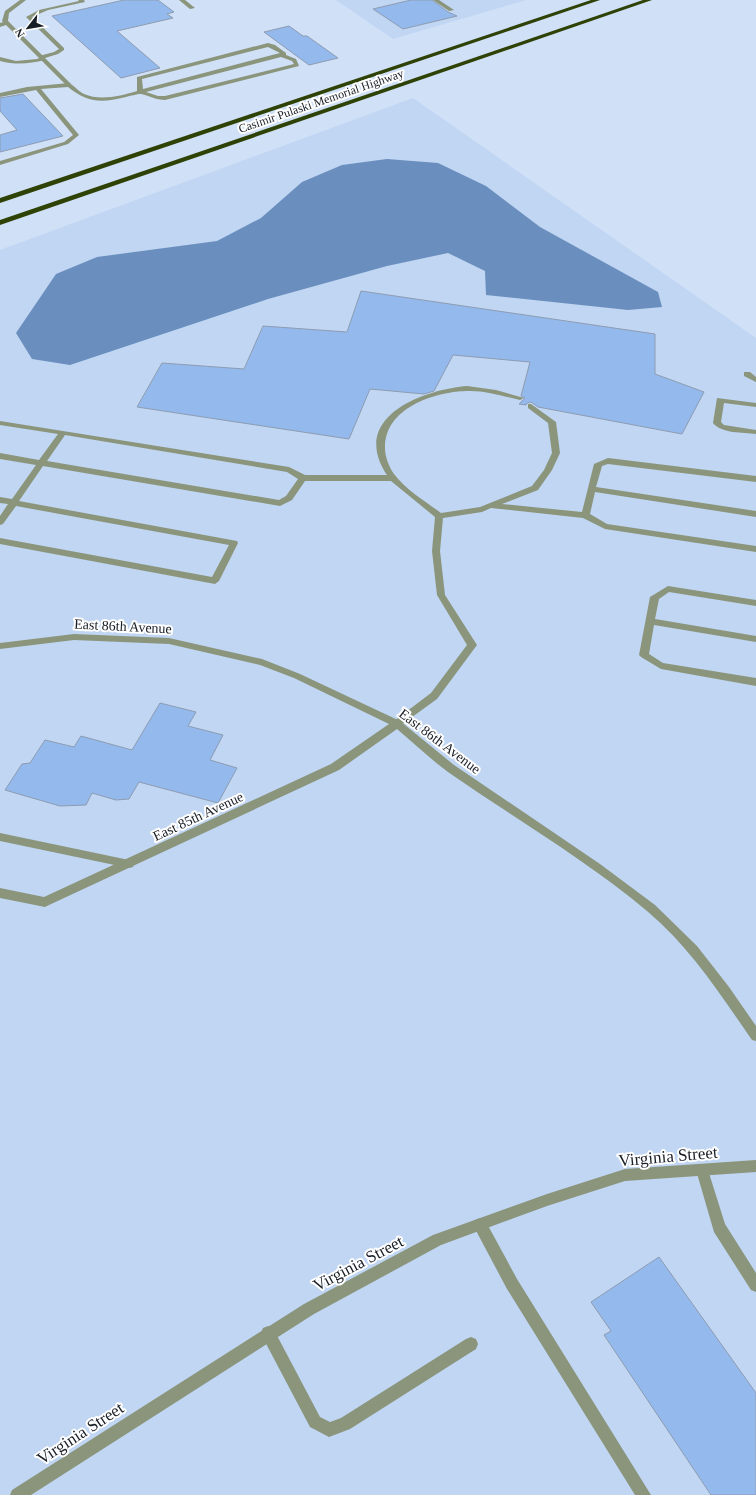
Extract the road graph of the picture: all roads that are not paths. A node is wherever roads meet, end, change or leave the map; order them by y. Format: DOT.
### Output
graph roads {
  1 [pos="23,0"];
  2 [pos="81,0"];
  3 [pos="182,0"];
  4 [pos="436,0"];
  5 [pos="597,0"];
  6 [pos="649,0"];
  7 [pos="192,8"];
  8 [pos="451,10"];
  9 [pos="7,23"];
  10 [pos="0,25"];
  11 [pos="283,56"];
  12 [pos="42,58"];
  13 [pos="0,59"];
  14 [pos="69,85"];
  15 [pos="37,88"];
  16 [pos="140,92"];
  17 [pos="0,95"];
  18 [pos="0,163"];
  19 [pos="0,201"];
  20 [pos="0,223"];
  21 [pos="747,374"];
  22 [pos="756,380"];
  23 [pos="520,398"];
  24 [pos="756,405"];
  25 [pos="532,406"];
  26 [pos="0,422"];
  27 [pos="63,432"];
  28 [pos="756,432"];
  29 [pos="0,456"];
  30 [pos="42,462"];
  31 [pos="303,478"];
  32 [pos="393,478"];
  33 [pos="756,479"];
  34 [pos="592,489"];
  35 [pos="0,500"];
  36 [pos="14,502"];
  37 [pos="489,506"];
  38 [pos="756,514"];
  39 [pos="439,516"];
  40 [pos="585,516"];
  41 [pos="0,522"];
  42 [pos="0,541"];
  43 [pos="756,549"];
  44 [pos="756,603"];
  45 [pos="650,621"];
  46 [pos="756,639"];
  47 [pos="0,646"];
  48 [pos="756,682"];
  49 [pos="397,724"];
  50 [pos="0,837"];
  51 [pos="129,864"];
  52 [pos="0,893"];
  53 [pos="756,1036"];
  54 [pos="756,1166"];
  55 [pos="702,1170"];
  56 [pos="480,1225"];
  57 [pos="756,1285"];
  58 [pos="268,1333"];
  59 [pos="471,1344"];
  60 [pos="17,1495"];
  61 [pos="644,1495"];
  1 -- 9 [label="street"];
  2 -- 12 [label="street"];
  3 -- 7 [label="street"];
  4 -- 8 [label="street"];
  5 -- 19 [label="highway, Casimir Pulaski Memorial Highway"];
  6 -- 20 [label="highway, Casimir Pulaski Memorial Highway"];
  9 -- 10 [label="street"];
  9 -- 12 [label="street"];
  11 -- 16 [label="street"];
  11 -- 16 [label="street"];
  11 -- 16 [label="street"];
  12 -- 13 [label="street"];
  12 -- 14 [label="street"];
  14 -- 15 [label="street"];
  14 -- 16 [label="street"];
  15 -- 17 [label="street"];
  15 -- 18 [label="street"];
  21 -- 22 [label="street"];
  23 -- 32 [label="street"];
  24 -- 28 [label="street"];
  25 -- 37 [label="street"];
  26 -- 27 [label="street"];
  27 -- 30 [label="street"];
  27 -- 31 [label="street"];
  29 -- 30 [label="street"];
  30 -- 31 [label="street"];
  30 -- 36 [label="street"];
  31 -- 32 [label="street"];
  32 -- 39 [label="street"];
  33 -- 34 [label="street"];
  34 -- 38 [label="street"];
  34 -- 40 [label="street"];
  35 -- 36 [label="street"];
  36 -- 41 [label="street"];
  36 -- 42 [label="street"];
  37 -- 39 [label="street"];
  37 -- 40 [label="street"];
  39 -- 49 [label="street, East 85th Avenue"];
  40 -- 43 [label="street"];
  44 -- 45 [label="street"];
  45 -- 46 [label="street"];
  45 -- 48 [label="street"];
  47 -- 49 [label="street, East 86th Avenue"];
  49 -- 51 [label="street, East 85th Avenue"];
  49 -- 53 [label="street, East 86th Avenue"];
  50 -- 51 [label="street"];
  51 -- 52 [label="street, East 85th Avenue"];
  54 -- 55 [label="street, Virginia Street"];
  55 -- 56 [label="street, Virginia Street"];
  55 -- 57 [label="street"];
  56 -- 58 [label="street, Virginia Street"];
  56 -- 61 [label="street"];
  58 -- 59 [label="street"];
  58 -- 60 [label="street, Virginia Street"];
}
